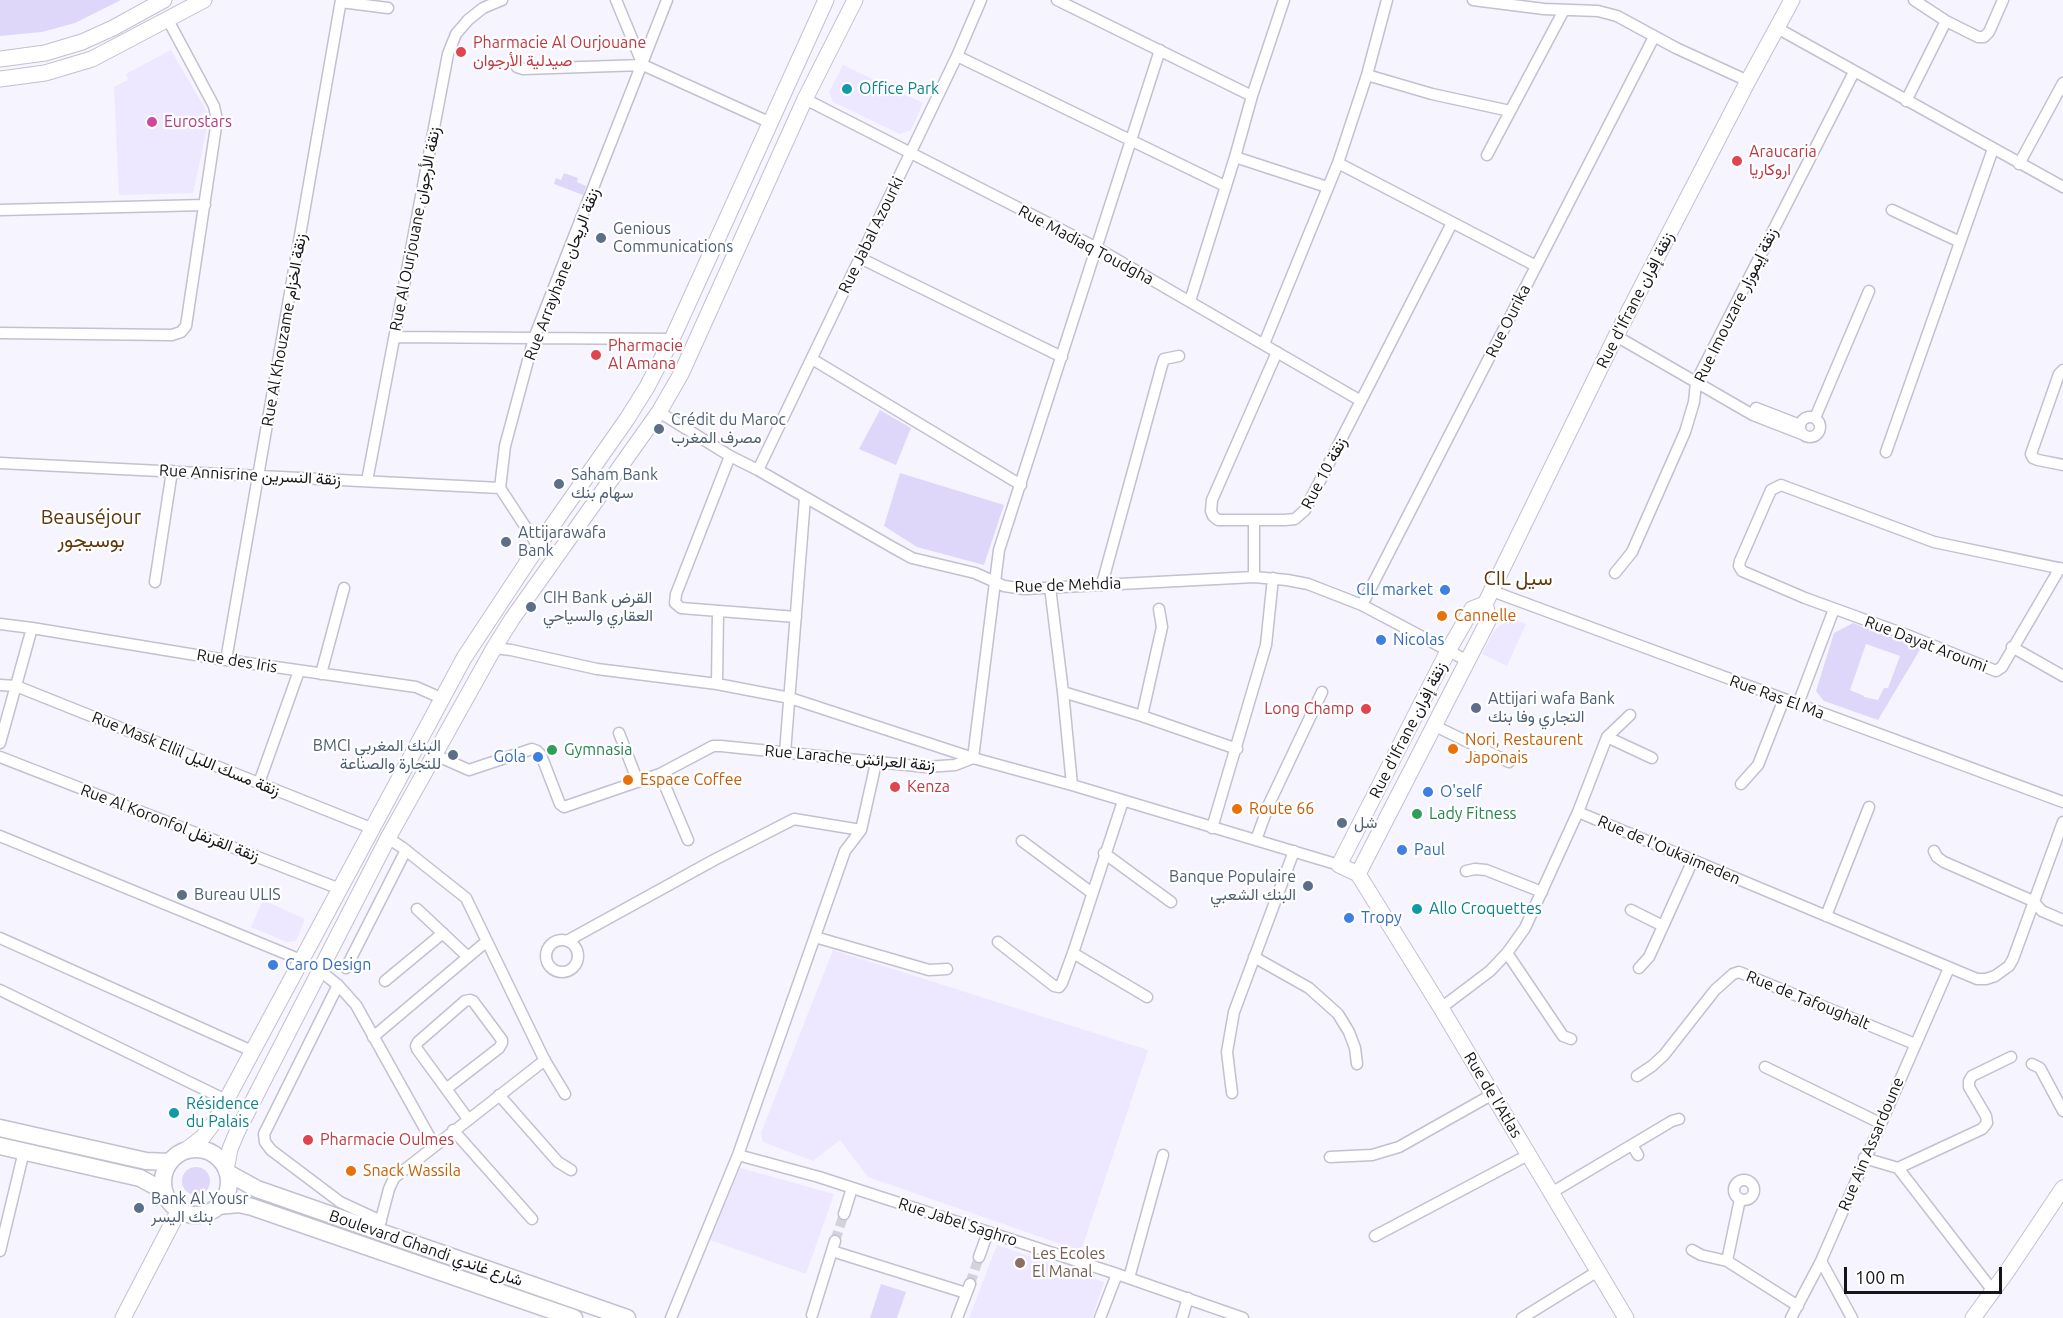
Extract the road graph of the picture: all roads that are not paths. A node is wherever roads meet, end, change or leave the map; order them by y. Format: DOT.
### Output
graph roads {
  1 [pos="164,0"];
  2 [pos="204,0"];
  3 [pos="502,0"];
  4 [pos="616,0"];
  5 [pos="667,0"];
  6 [pos="826,0"];
  7 [pos="855,0"];
  8 [pos="981,0"];
  9 [pos="1057,0"];
  10 [pos="1284,0"];
  11 [pos="1387,0"];
  12 [pos="1473,0"];
  13 [pos="1792,0"];
  14 [pos="1914,0"];
  15 [pos="2002,0"];
  16 [pos="341,1"];
  17 [pos="388,8"];
  18 [pos="1564,9"];
  19 [pos="168,20"];
  20 [pos="1946,21"];
  21 [pos="1777,28"];
  22 [pos="1654,37"];
  23 [pos="1160,50"];
  24 [pos="957,56"];
  25 [pos="0,60"];
  26 [pos="643,65"];
  27 [pos="517,67"];
  28 [pos="1854,72"];
  29 [pos="1367,75"];
  30 [pos="0,79"];
  31 [pos="1748,81"];
  32 [pos="2063,82"];
  33 [pos="1251,96"];
  34 [pos="806,99"];
  35 [pos="1906,101"];
  36 [pos="1510,111"];
  37 [pos="771,123"];
  38 [pos="1131,140"];
  39 [pos="1993,149"];
  40 [pos="910,153"];
  41 [pos="1487,155"];
  42 [pos="1235,157"];
  43 [pos="1338,163"];
  44 [pos="2019,164"];
  45 [pos="1225,186"];
  46 [pos="1327,187"];
  47 [pos="2063,187"];
  48 [pos="205,205"];
  49 [pos="0,210"];
  50 [pos="1892,210"];
  51 [pos="1452,223"];
  52 [pos="1960,242"];
  53 [pos="1097,248"];
  54 [pos="860,258"];
  55 [pos="1536,266"];
  56 [pos="1869,291"];
  57 [pos="1190,301"];
  58 [pos="0,333"];
  59 [pos="1616,336"];
  60 [pos="395,337"];
  61 [pos="534,338"];
  62 [pos="672,339"];
  63 [pos="1264,344"];
  64 [pos="1277,352"];
  65 [pos="1179,356"];
  66 [pos="1062,357"];
  67 [pos="812,359"];
  68 [pos="2063,370"];
  69 [pos="1696,383"];
  70 [pos="1361,401"];
  71 [pos="659,412"];
  72 [pos="1815,418"];
  73 [pos="1801,429"];
  74 [pos="1886,453"];
  75 [pos="730,456"];
  76 [pos="0,463"];
  77 [pos="2063,465"];
  78 [pos="758,470"];
  79 [pos="172,471"];
  80 [pos="259,476"];
  81 [pos="368,481"];
  82 [pos="1021,485"];
  83 [pos="500,488"];
  84 [pos="805,498"];
  85 [pos="1254,520"];
  86 [pos="537,546"];
  87 [pos="2062,569"];
  88 [pos="1615,573"];
  89 [pos="1254,578"];
  90 [pos="1273,578"];
  91 [pos="994,581"];
  92 [pos="155,582"];
  93 [pos="1101,584"];
  94 [pos="1050,587"];
  95 [pos="344,588"];
  96 [pos="1488,598"];
  97 [pos="1362,605"];
  98 [pos="1159,609"];
  99 [pos="1834,609"];
  100 [pos="718,611"];
  101 [pos="796,617"];
  102 [pos="0,624"];
  103 [pos="32,628"];
  104 [pos="2012,647"];
  105 [pos="494,648"];
  106 [pos="1448,651"];
  107 [pos="226,660"];
  108 [pos="1466,660"];
  109 [pos="299,671"];
  110 [pos="321,674"];
  111 [pos="2063,676"];
  112 [pos="717,684"];
  113 [pos="0,685"];
  114 [pos="16,686"];
  115 [pos="1063,692"];
  116 [pos="1322,692"];
  117 [pos="441,698"];
  118 [pos="790,698"];
  119 [pos="1784,699"];
  120 [pos="1798,704"];
  121 [pos="1630,715"];
  122 [pos="1142,716"];
  123 [pos="1433,725"];
  124 [pos="619,733"];
  125 [pos="1607,737"];
  126 [pos="0,743"];
  127 [pos="1237,749"];
  128 [pos="785,753"];
  129 [pos="435,755"];
  130 [pos="0,757"];
  131 [pos="974,758"];
  132 [pos="1652,758"];
  133 [pos="1509,762"];
  134 [pos="876,763"];
  135 [pos="660,774"];
  136 [pos="638,782"];
  137 [pos="259,783"];
  138 [pos="1741,784"];
  139 [pos="1072,785"];
  140 [pos="1122,801"];
  141 [pos="2063,802"];
  142 [pos="1869,807"];
  143 [pos="1578,812"];
  144 [pos="2063,822"];
  145 [pos="371,828"];
  146 [pos="1212,828"];
  147 [pos="861,830"];
  148 [pos="0,836"];
  149 [pos="388,838"];
  150 [pos="688,840"];
  151 [pos="1256,840"];
  152 [pos="1023,841"];
  153 [pos="406,850"];
  154 [pos="1294,851"];
  155 [pos="1934,851"];
  156 [pos="1104,853"];
  157 [pos="1693,860"];
  158 [pos="1339,865"];
  159 [pos="1466,871"];
  160 [pos="1358,874"];
  161 [pos="340,889"];
  162 [pos="1092,892"];
  163 [pos="1542,892"];
  164 [pos="2033,901"];
  165 [pos="1171,902"];
  166 [pos="417,909"];
  167 [pos="1631,910"];
  168 [pos="1826,916"];
  169 [pos="2063,920"];
  170 [pos="1663,926"];
  171 [pos="443,933"];
  172 [pos="815,937"];
  173 [pos="0,938"];
  174 [pos="487,941"];
  175 [pos="567,941"];
  176 [pos="998,942"];
  177 [pos="1508,952"];
  178 [pos="1073,953"];
  179 [pos="468,957"];
  180 [pos="1254,957"];
  181 [pos="301,960"];
  182 [pos="346,968"];
  183 [pos="1639,968"];
  184 [pos="947,969"];
  185 [pos="1949,969"];
  186 [pos="320,971"];
  187 [pos="385,981"];
  188 [pos="338,985"];
  189 [pos="0,990"];
  190 [pos="1147,998"];
  191 [pos="1441,1008"];
  192 [pos="374,1037"];
  193 [pos="1571,1039"];
  194 [pos="1914,1044"];
  195 [pos="252,1051"];
  196 [pos="2011,1057"];
  197 [pos="544,1060"];
  198 [pos="1357,1064"];
  199 [pos="2032,1064"];
  200 [pos="1765,1067"];
  201 [pos="1636,1076"];
  202 [pos="446,1089"];
  203 [pos="1232,1093"];
  204 [pos="565,1094"];
  205 [pos="1493,1094"];
  206 [pos="499,1095"];
  207 [pos="226,1100"];
  208 [pos="2063,1111"];
  209 [pos="468,1119"];
  210 [pos="1679,1119"];
  211 [pos="1880,1124"];
  212 [pos="0,1128"];
  213 [pos="453,1130"];
  214 [pos="434,1145"];
  215 [pos="1632,1145"];
  216 [pos="0,1146"];
  217 [pos="186,1150"];
  218 [pos="24,1151"];
  219 [pos="738,1155"];
  220 [pos="1163,1155"];
  221 [pos="1528,1155"];
  222 [pos="1638,1155"];
  223 [pos="1330,1157"];
  224 [pos="1864,1158"];
  225 [pos="170,1162"];
  226 [pos="1898,1168"];
  227 [pos="571,1170"];
  228 [pos="227,1172"];
  229 [pos="852,1188"];
  230 [pos="2063,1188"];
  231 [pos="164,1191"];
  232 [pos="1551,1193"];
  233 [pos="1740,1199"];
  234 [pos="218,1206"];
  235 [pos="179,1210"];
  236 [pos="844,1214"];
  237 [pos="532,1219"];
  238 [pos="379,1227"];
  239 [pos="988,1232"];
  240 [pos="1375,1236"];
  241 [pos="1692,1250"];
  242 [pos="0,1251"];
  243 [pos="979,1257"];
  244 [pos="1726,1261"];
  245 [pos="1821,1261"];
  246 [pos="1598,1271"];
  247 [pos="1117,1274"];
  248 [pos="1129,1278"];
  249 [pos="1993,1291"];
  250 [pos="1188,1298"];
  251 [pos="1798,1306"];
  252 [pos="812,1315"];
  253 [pos="123,1318"];
  254 [pos="574,1318"];
  255 [pos="627,1318"];
  256 [pos="671,1318"];
  257 [pos="957,1318"];
  258 [pos="1100,1318"];
  259 [pos="1182,1318"];
  260 [pos="1243,1318"];
  261 [pos="1522,1318"];
  262 [pos="1626,1318"];
  263 [pos="1791,1318"];
  264 [pos="1852,1318"];
  265 [pos="1972,1318"];
  1 -- 25 [label="main road"];
  2 -- 19 [label="main road"];
  3 -- 60 [label="street, Rue Al Ourjouane زنقة الأرجوان"];
  4 -- 26 [label="street"];
  5 -- 26 [label="street, Rue Arrayhane زنقة الريحان"];
  6 -- 37 [label="main road"];
  7 -- 34 [label="main road"];
  8 -- 24 [label="street, Rue Jabal Azourki"];
  9 -- 23 [label="street"];
  10 -- 33 [label="street"];
  11 -- 29 [label="street"];
  12 -- 18 [label="street"];
  13 -- 21 [label="main road, Rue d'Ifrane زنقة إفران"];
  14 -- 20 [label="street"];
  15 -- 20 [label="street"];
  16 -- 17 [label="street"];
  16 -- 80 [label="street, Rue Al Khouzame زنقة الخزام"];
  18 -- 22 [label="street"];
  18 -- 36 [label="street"];
  19 -- 30 [label="main road"];
  19 -- 48 [label="street"];
  20 -- 35 [label="street"];
  21 -- 28 [label="street"];
  21 -- 31 [label="main road, Rue d'Ifrane زنقة إفران"];
  22 -- 31 [label="street"];
  22 -- 55 [label="street, Rue Ourika"];
  23 -- 33 [label="street"];
  23 -- 38 [label="street"];
  24 -- 38 [label="street"];
  24 -- 40 [label="street, Rue Jabal Azourki"];
  26 -- 27 [label="street"];
  26 -- 37 [label="street"];
  26 -- 61 [label="street, Rue Arrayhane زنقة الريحان"];
  28 -- 35 [label="street"];
  28 -- 69 [label="street, Rue Imouzare زنقة إيموزار"];
  29 -- 36 [label="street"];
  29 -- 43 [label="street"];
  31 -- 59 [label="main road, Rue d'Ifrane زنقة إفران"];
  32 -- 44 [label="street"];
  33 -- 42 [label="street"];
  34 -- 40 [label="street, Rue Madiaq Toudgha"];
  34 -- 71 [label="main road"];
  35 -- 39 [label="street"];
  36 -- 41 [label="street"];
  37 -- 62 [label="main road"];
  38 -- 45 [label="street"];
  38 -- 53 [label="street"];
  39 -- 44 [label="street"];
  39 -- 52 [label="street"];
  40 -- 53 [label="street, Rue Madiaq Toudgha"];
  40 -- 54 [label="street, Rue Jabal Azourki"];
  42 -- 45 [label="street"];
  42 -- 46 [label="street"];
  43 -- 46 [label="street"];
  43 -- 51 [label="street"];
  44 -- 47 [label="street"];
  45 -- 57 [label="street"];
  46 -- 63 [label="street"];
  48 -- 49 [label="street"];
  48 -- 58 [label="street"];
  50 -- 52 [label="street"];
  51 -- 55 [label="street"];
  51 -- 70 [label="street, Rue 10 زنقة"];
  52 -- 74 [label="street"];
  53 -- 57 [label="street, Rue Madiaq Toudgha"];
  53 -- 66 [label="street"];
  54 -- 66 [label="street"];
  54 -- 67 [label="street, Rue Jabal Azourki"];
  55 -- 97 [label="street, Rue Ourika"];
  56 -- 72 [label="street"];
  57 -- 63 [label="street, Rue Madiaq Toudgha"];
  59 -- 69 [label="street"];
  59 -- 96 [label="main road, Rue d'Ifrane زنقة إفران"];
  60 -- 61 [label="street"];
  60 -- 81 [label="street, Rue Al Ourjouane زنقة الأرجوان"];
  61 -- 62 [label="street"];
  61 -- 83 [label="street, Rue Arrayhane زنقة الريحان"];
  62 -- 86 [label="main road"];
  63 -- 64 [label="street, Rue Madiaq Toudgha"];
  64 -- 70 [label="street, Rue Madiaq Toudgha"];
  64 -- 85 [label="street, Rue 10 زنقة"];
  65 -- 93 [label="street"];
  66 -- 82 [label="street"];
  67 -- 78 [label="street, Rue Jabal Azourki"];
  67 -- 82 [label="street"];
  68 -- 77 [label="street"];
  69 -- 73 [label="street"];
  69 -- 88 [label="street, Rue Imouzare زنقة إيموزار"];
  70 -- 85 [label="street, Rue 10 زنقة"];
  71 -- 75 [label="street, Rue de Mehdia"];
  71 -- 105 [label="main road"];
  72 -- 73 [label="street"];
  72 -- 73 [label="street"];
  75 -- 78 [label="street, Rue de Mehdia"];
  75 -- 100 [label="street"];
  76 -- 79 [label="street, Rue Annisrine زنقة النسرين"];
  78 -- 84 [label="street, Rue de Mehdia"];
  79 -- 80 [label="street, Rue Annisrine زنقة النسرين"];
  79 -- 92 [label="street"];
  80 -- 81 [label="street, Rue Annisrine زنقة النسرين"];
  80 -- 107 [label="street, Rue Al Khouzame زنقة الخزام"];
  81 -- 83 [label="street, Rue Annisrine زنقة النسرين"];
  82 -- 91 [label="street"];
  83 -- 86 [label="street"];
  84 -- 91 [label="street, Rue de Mehdia"];
  84 -- 101 [label="street"];
  85 -- 89 [label="street"];
  86 -- 117 [label="main road"];
  87 -- 99 [label="street, Rue Dayat Aroumi"];
  87 -- 104 [label="street, Rue Dayat Aroumi"];
  89 -- 90 [label="street, Rue de Mehdia"];
  89 -- 93 [label="street, Rue de Mehdia"];
  90 -- 97 [label="street, Rue de Mehdia"];
  90 -- 127 [label="street"];
  91 -- 94 [label="street, Rue de Mehdia"];
  91 -- 131 [label="street"];
  93 -- 94 [label="street, Rue de Mehdia"];
  94 -- 115 [label="street"];
  95 -- 110 [label="street"];
  96 -- 106 [label="main road, Rue d'Ifrane زنقة إفران"];
  96 -- 108 [label="main road, Rue d'Ifrane زنقة إفران"];
  96 -- 119 [label="street, Rue Ras El Ma"];
  97 -- 106 [label="street, Rue de Mehdia"];
  98 -- 122 [label="street"];
  99 -- 104 [label="street, Rue Dayat Aroumi"];
  99 -- 120 [label="street"];
  100 -- 101 [label="street"];
  100 -- 112 [label="street"];
  101 -- 118 [label="street"];
  102 -- 103 [label="street, Rue des Iris"];
  103 -- 107 [label="street, Rue des Iris"];
  103 -- 114 [label="street"];
  104 -- 111 [label="street"];
  105 -- 112 [label="street"];
  105 -- 129 [label="main road"];
  106 -- 108 [label="street, Rue de Mehdia"];
  106 -- 158 [label="main road, Rue d'Ifrane زنقة إفران"];
  107 -- 109 [label="street, Rue des Iris"];
  108 -- 123 [label="main road, Rue d'Ifrane زنقة إفران"];
  109 -- 110 [label="street, Rue des Iris"];
  109 -- 137 [label="street"];
  110 -- 117 [label="street, Rue des Iris"];
  112 -- 118 [label="street"];
  113 -- 114 [label="street, Rue Mask Ellil زنقة مسك الليل"];
  114 -- 126 [label="street"];
  114 -- 137 [label="street, Rue Mask Ellil زنقة مسك الليل"];
  115 -- 122 [label="street"];
  115 -- 139 [label="street"];
  116 -- 151 [label="street"];
  117 -- 145 [label="main road"];
  118 -- 128 [label="street"];
  118 -- 131 [label="street"];
  119 -- 120 [label="street, Rue Ras El Ma"];
  119 -- 138 [label="street"];
  120 -- 141 [label="street, Rue Ras El Ma"];
  121 -- 125 [label="street"];
  122 -- 127 [label="street"];
  123 -- 133 [label="street"];
  123 -- 160 [label="main road, Rue d'Ifrane زنقة إفران"];
  124 -- 136 [label="street"];
  125 -- 132 [label="street"];
  125 -- 143 [label="street"];
  127 -- 146 [label="street"];
  128 -- 134 [label="street, Rue Larache زنقة العرائش"];
  128 -- 135 [label="street, Rue Larache زنقة العرائش"];
  129 -- 136 [label="street, Rue Larache زنقة العرائش"];
  129 -- 149 [label="main road"];
  130 -- 161 [label="street, Rue Al Koronfol زنقة القرنفل"];
  131 -- 134 [label="street, Rue Larache زنقة العرائش"];
  131 -- 139 [label="street"];
  134 -- 147 [label="street"];
  135 -- 136 [label="street, Rue Larache زنقة العرائش"];
  135 -- 150 [label="street"];
  137 -- 145 [label="street, Rue Mask Ellil زنقة مسك الليل"];
  139 -- 140 [label="street"];
  140 -- 146 [label="street"];
  140 -- 156 [label="street"];
  142 -- 168 [label="street"];
  143 -- 157 [label="street, Rue de l'Oukaimeden"];
  143 -- 163 [label="street, Rue de l'Oukaimeden"];
  144 -- 164 [label="street"];
  145 -- 161 [label="main road"];
  146 -- 151 [label="street"];
  147 -- 172 [label="street"];
  147 -- 175 [label="street"];
  148 -- 181 [label="street"];
  149 -- 153 [label="street"];
  149 -- 186 [label="main road"];
  151 -- 154 [label="street"];
  152 -- 162 [label="street"];
  153 -- 174 [label="street"];
  153 -- 182 [label="street"];
  154 -- 158 [label="street"];
  154 -- 180 [label="street"];
  155 -- 164 [label="street"];
  156 -- 162 [label="street"];
  156 -- 165 [label="street"];
  157 -- 168 [label="street, Rue de l'Oukaimeden"];
  157 -- 170 [label="street"];
  158 -- 160 [label="main road"];
  159 -- 163 [label="street"];
  160 -- 191 [label="main road, Rue de l'Atlas"];
  161 -- 181 [label="main road"];
  162 -- 178 [label="street"];
  163 -- 177 [label="street, Rue de l'Oukaimeden"];
  164 -- 169 [label="street"];
  164 -- 185 [label="street, Rue de l'Oukaimeden"];
  166 -- 171 [label="street"];
  167 -- 170 [label="street"];
  168 -- 185 [label="street, Rue de l'Oukaimeden"];
  170 -- 183 [label="street"];
  171 -- 179 [label="street"];
  171 -- 187 [label="street"];
  172 -- 184 [label="street"];
  172 -- 219 [label="street"];
  173 -- 195 [label="street"];
  174 -- 179 [label="street"];
  174 -- 197 [label="street"];
  176 -- 178 [label="street"];
  177 -- 191 [label="street, Rue de l'Oukaimeden"];
  177 -- 193 [label="street"];
  178 -- 190 [label="street"];
  179 -- 192 [label="street"];
  180 -- 198 [label="street"];
  180 -- 203 [label="street"];
  181 -- 195 [label="main road"];
  185 -- 194 [label="street, Rue Ain Assardoune"];
  186 -- 188 [label="street"];
  186 -- 228 [label="main road"];
  188 -- 192 [label="street"];
  188 -- 238 [label="street"];
  189 -- 207 [label="street"];
  191 -- 205 [label="main road, Rue de l'Atlas"];
  192 -- 214 [label="street"];
  194 -- 201 [label="street, Rue de Tafoughalt"];
  194 -- 211 [label="street, Rue Ain Assardoune"];
  195 -- 207 [label="main road"];
  196 -- 226 [label="street"];
  197 -- 204 [label="street"];
  197 -- 206 [label="street"];
  199 -- 208 [label="street"];
  200 -- 211 [label="street"];
  202 -- 202 [label="street"];
  202 -- 209 [label="street"];
  205 -- 221 [label="main road, Rue de l'Atlas"];
  205 -- 223 [label="street"];
  206 -- 209 [label="street"];
  206 -- 227 [label="street"];
  207 -- 217 [label="main road"];
  209 -- 213 [label="street"];
  210 -- 215 [label="street"];
  211 -- 224 [label="street, Rue Ain Assardoune"];
  212 -- 225 [label="main road"];
  213 -- 214 [label="street"];
  213 -- 237 [label="street"];
  214 -- 238 [label="street"];
  215 -- 222 [label="street"];
  215 -- 232 [label="street"];
  216 -- 218 [label="main road"];
  217 -- 225 [label="main road"];
  217 -- 228 [label="main road"];
  218 -- 231 [label="main road"];
  218 -- 242 [label="street"];
  219 -- 229 [label="street, Rue Jabel Saghro"];
  219 -- 256 [label="street"];
  220 -- 248 [label="street"];
  221 -- 232 [label="main road, Rue de l'Atlas"];
  221 -- 240 [label="street"];
  224 -- 226 [label="street"];
  224 -- 245 [label="street, Rue Ain Assardoune"];
  225 -- 231 [label="main road"];
  226 -- 249 [label="street"];
  228 -- 234 [label="main road"];
  228 -- 238 [label="main road, Boulevard Ghandi شارع غاندي"];
  229 -- 236 [label="street"];
  229 -- 239 [label="street, Rue Jabel Saghro"];
  230 -- 249 [label="main road"];
  231 -- 235 [label="main road"];
  232 -- 246 [label="main road, Rue de l'Atlas"];
  233 -- 244 [label="street"];
  234 -- 235 [label="main road"];
  234 -- 254 [label="main road, Boulevard Ghandi شارع غاندي"];
  235 -- 253 [label="main road"];
  238 -- 255 [label="main road, Boulevard Ghandi شارع غاندي"];
  239 -- 243 [label="street"];
  239 -- 247 [label="street, Rue Jabel Saghro"];
  241 -- 244 [label="street"];
  244 -- 251 [label="street"];
  245 -- 251 [label="street, Rue Ain Assardoune"];
  245 -- 264 [label="street"];
  246 -- 261 [label="street"];
  246 -- 262 [label="main road, Rue de l'Atlas"];
  247 -- 248 [label="street, Rue Jabel Saghro"];
  247 -- 258 [label="street"];
  248 -- 250 [label="street, Rue Jabel Saghro"];
  249 -- 265 [label="main road"];
  250 -- 259 [label="street"];
  250 -- 260 [label="street, Rue Jabel Saghro"];
  251 -- 263 [label="street, Rue Ain Assardoune"];
  252 -- 257 [label="street"];
}
